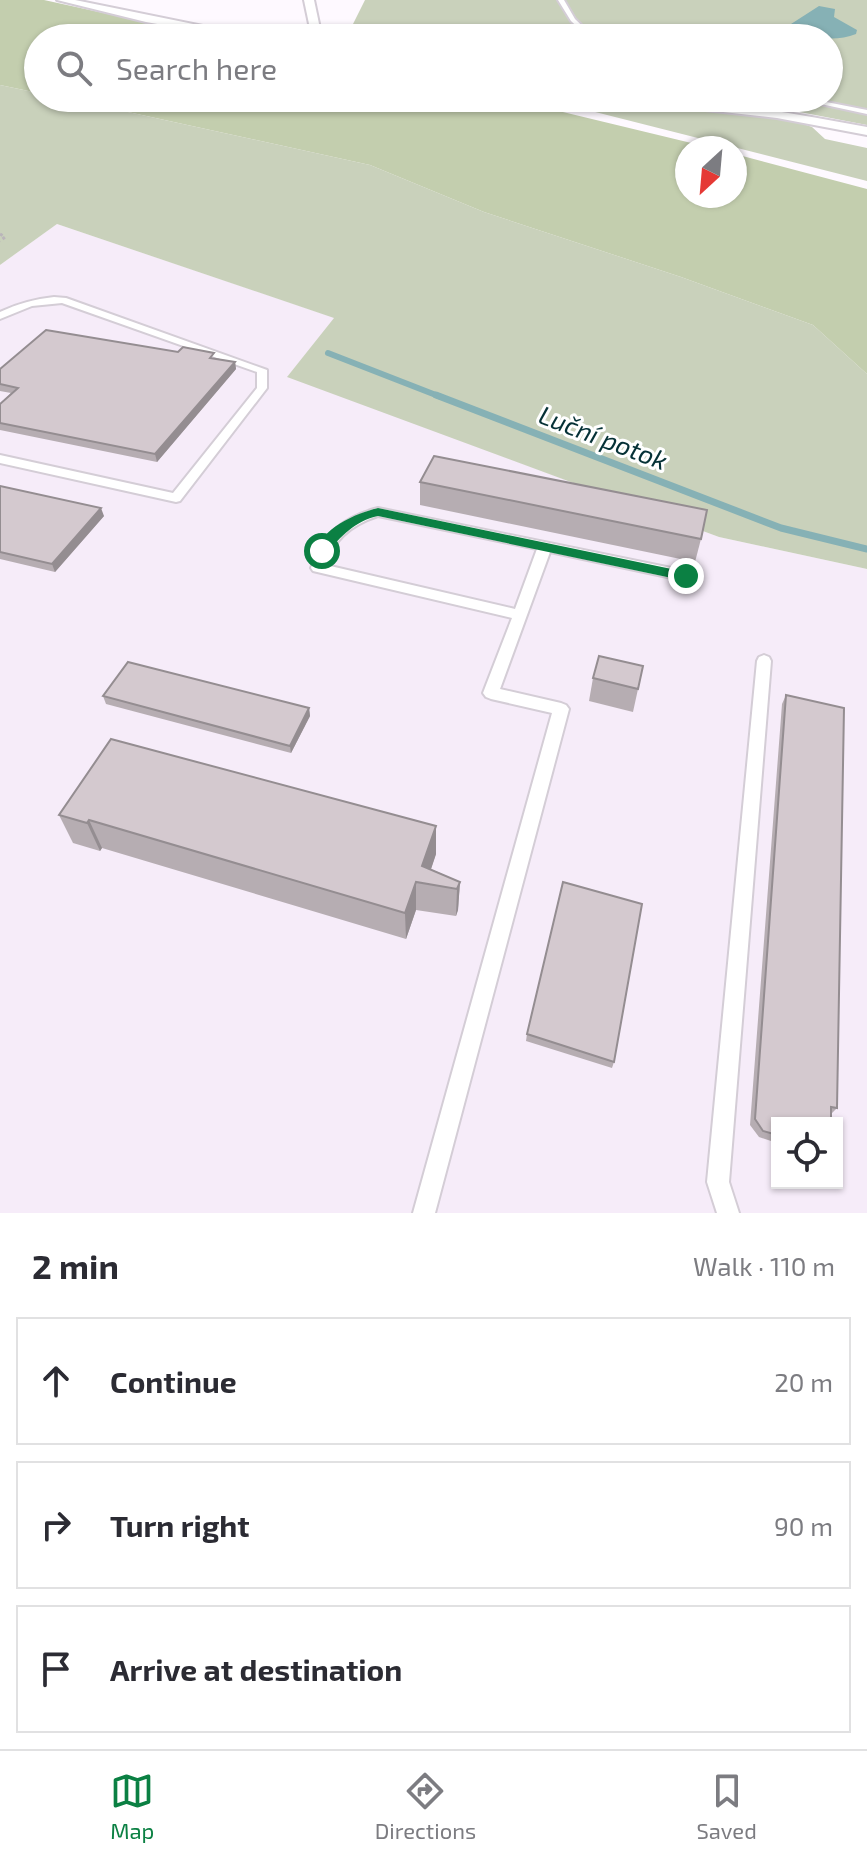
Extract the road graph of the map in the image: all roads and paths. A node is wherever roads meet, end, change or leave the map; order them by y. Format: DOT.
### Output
graph roads {
  1 [pos="62,0"];
  2 [pos="309,0"];
  3 [pos="561,0"];
  4 [pos="175,24"];
  5 [pos="314,24"];
  6 [pos="577,24"];
  7 [pos="843,107"];
  8 [pos="759,112"];
  9 [pos="867,112"];
  10 [pos="867,131"];
  11 [pos="0,234"];
  12 [pos="0,241"];
  13 [pos="0,316"];
  14 [pos="0,459"];
  15 [pos="545,547"];
  16 [pos="686,576"];
  17 [pos="520,615"];
  18 [pos="764,661"];
  19 [pos="424,1213"];
  20 [pos="728,1213"];
  1 -- 4 [label="street"];
  2 -- 5 [label="street"];
  3 -- 6 [label="lane"];
  7 -- 9 [label="lane"];
  8 -- 10 [label="street"];
  11 -- 12 [label="path"];
  13 -- 14 [label="lane"];
  15 -- 16 [label="lane"];
  15 -- 17 [label="lane"];
  15 -- 17 [label="lane"];
  17 -- 19 [label="lane"];
  18 -- 20 [label="lane"];
}
